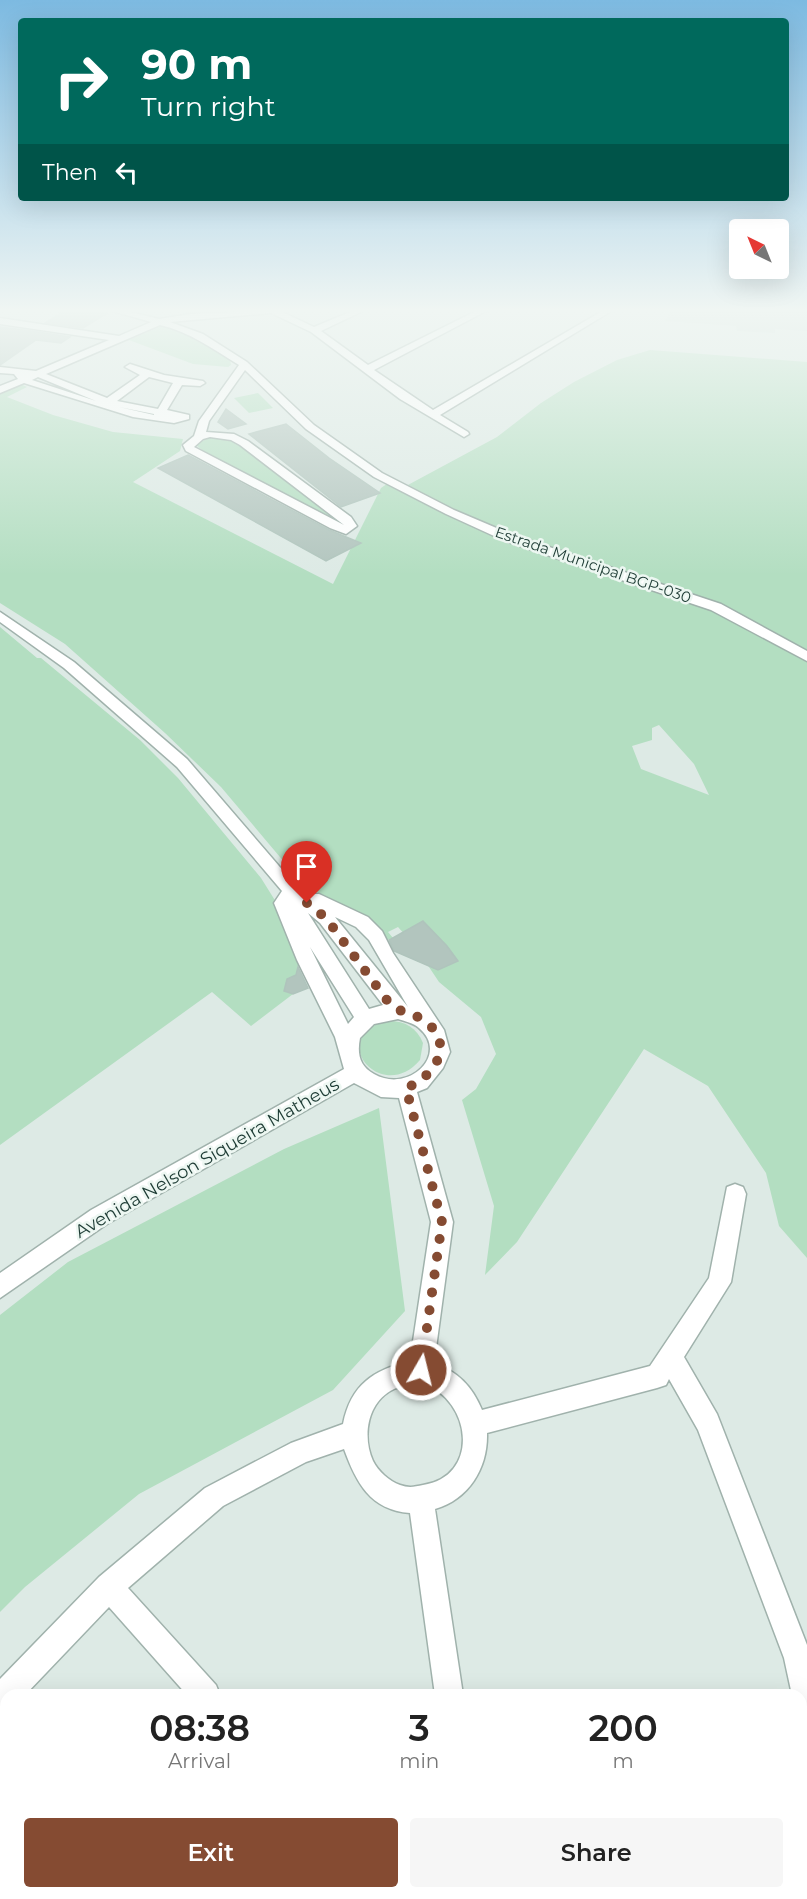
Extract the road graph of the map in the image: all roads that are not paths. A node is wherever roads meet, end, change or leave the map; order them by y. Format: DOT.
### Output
graph roads {
  1 [pos="81,399"];
  2 [pos="95,399"];
  3 [pos="113,399"];
  4 [pos="168,399"];
  5 [pos="220,399"];
  6 [pos="280,399"];
  7 [pos="407,399"];
  8 [pos="460,399"];
  9 [pos="105,404"];
  10 [pos="432,415"];
  11 [pos="464,434"];
  12 [pos="199,437"];
  13 [pos="0,616"];
  14 [pos="807,657"];
  15 [pos="291,891"];
  16 [pos="333,915"];
  17 [pos="300,917"];
  18 [pos="399,977"];
  19 [pos="384,1011"];
  20 [pos="430,1025"];
  21 [pos="348,1051"];
  22 [pos="356,1072"];
  23 [pos="406,1088"];
  24 [pos="735,1194"];
  25 [pos="0,1287"];
  26 [pos="671,1358"];
  27 [pos="421,1370"];
  28 [pos="475,1424"];
  29 [pos="353,1433"];
  30 [pos="422,1502"];
  31 [pos="109,1587"];
  32 [pos="11,1689"];
  33 [pos="202,1689"];
  34 [pos="448,1689"];
  35 [pos="805,1689"];
  1 -- 9 [label="street"];
  2 -- 9 [label="street"];
  3 -- 9 [label="street"];
  4 -- 9 [label="street"];
  5 -- 12 [label="street"];
  6 -- 14 [label="street, Estrada Municipal BGP-030"];
  7 -- 10 [label="street"];
  8 -- 10 [label="street"];
  10 -- 11 [label="street"];
  12 -- 12 [label="street"];
  13 -- 15 [label="street"];
  15 -- 16 [label="street"];
  15 -- 17 [label="street"];
  15 -- 21 [label="street"];
  16 -- 17 [label="street"];
  16 -- 18 [label="street"];
  16 -- 19 [label="street"];
  17 -- 19 [label="street"];
  18 -- 19 [label="street"];
  18 -- 20 [label="street"];
  19 -- 20 [label="street"];
  19 -- 21 [label="street"];
  20 -- 23 [label="street"];
  21 -- 22 [label="street"];
  22 -- 23 [label="street"];
  22 -- 25 [label="street, Avenida Nelson Siqueira Matheus"];
  23 -- 27 [label="street"];
  24 -- 26 [label="street"];
  26 -- 28 [label="street"];
  26 -- 35 [label="street"];
  27 -- 28 [label="street"];
  27 -- 29 [label="street"];
  28 -- 30 [label="street"];
  29 -- 30 [label="street"];
  29 -- 31 [label="street"];
  30 -- 34 [label="street"];
  31 -- 32 [label="street"];
  31 -- 33 [label="street"];
}
